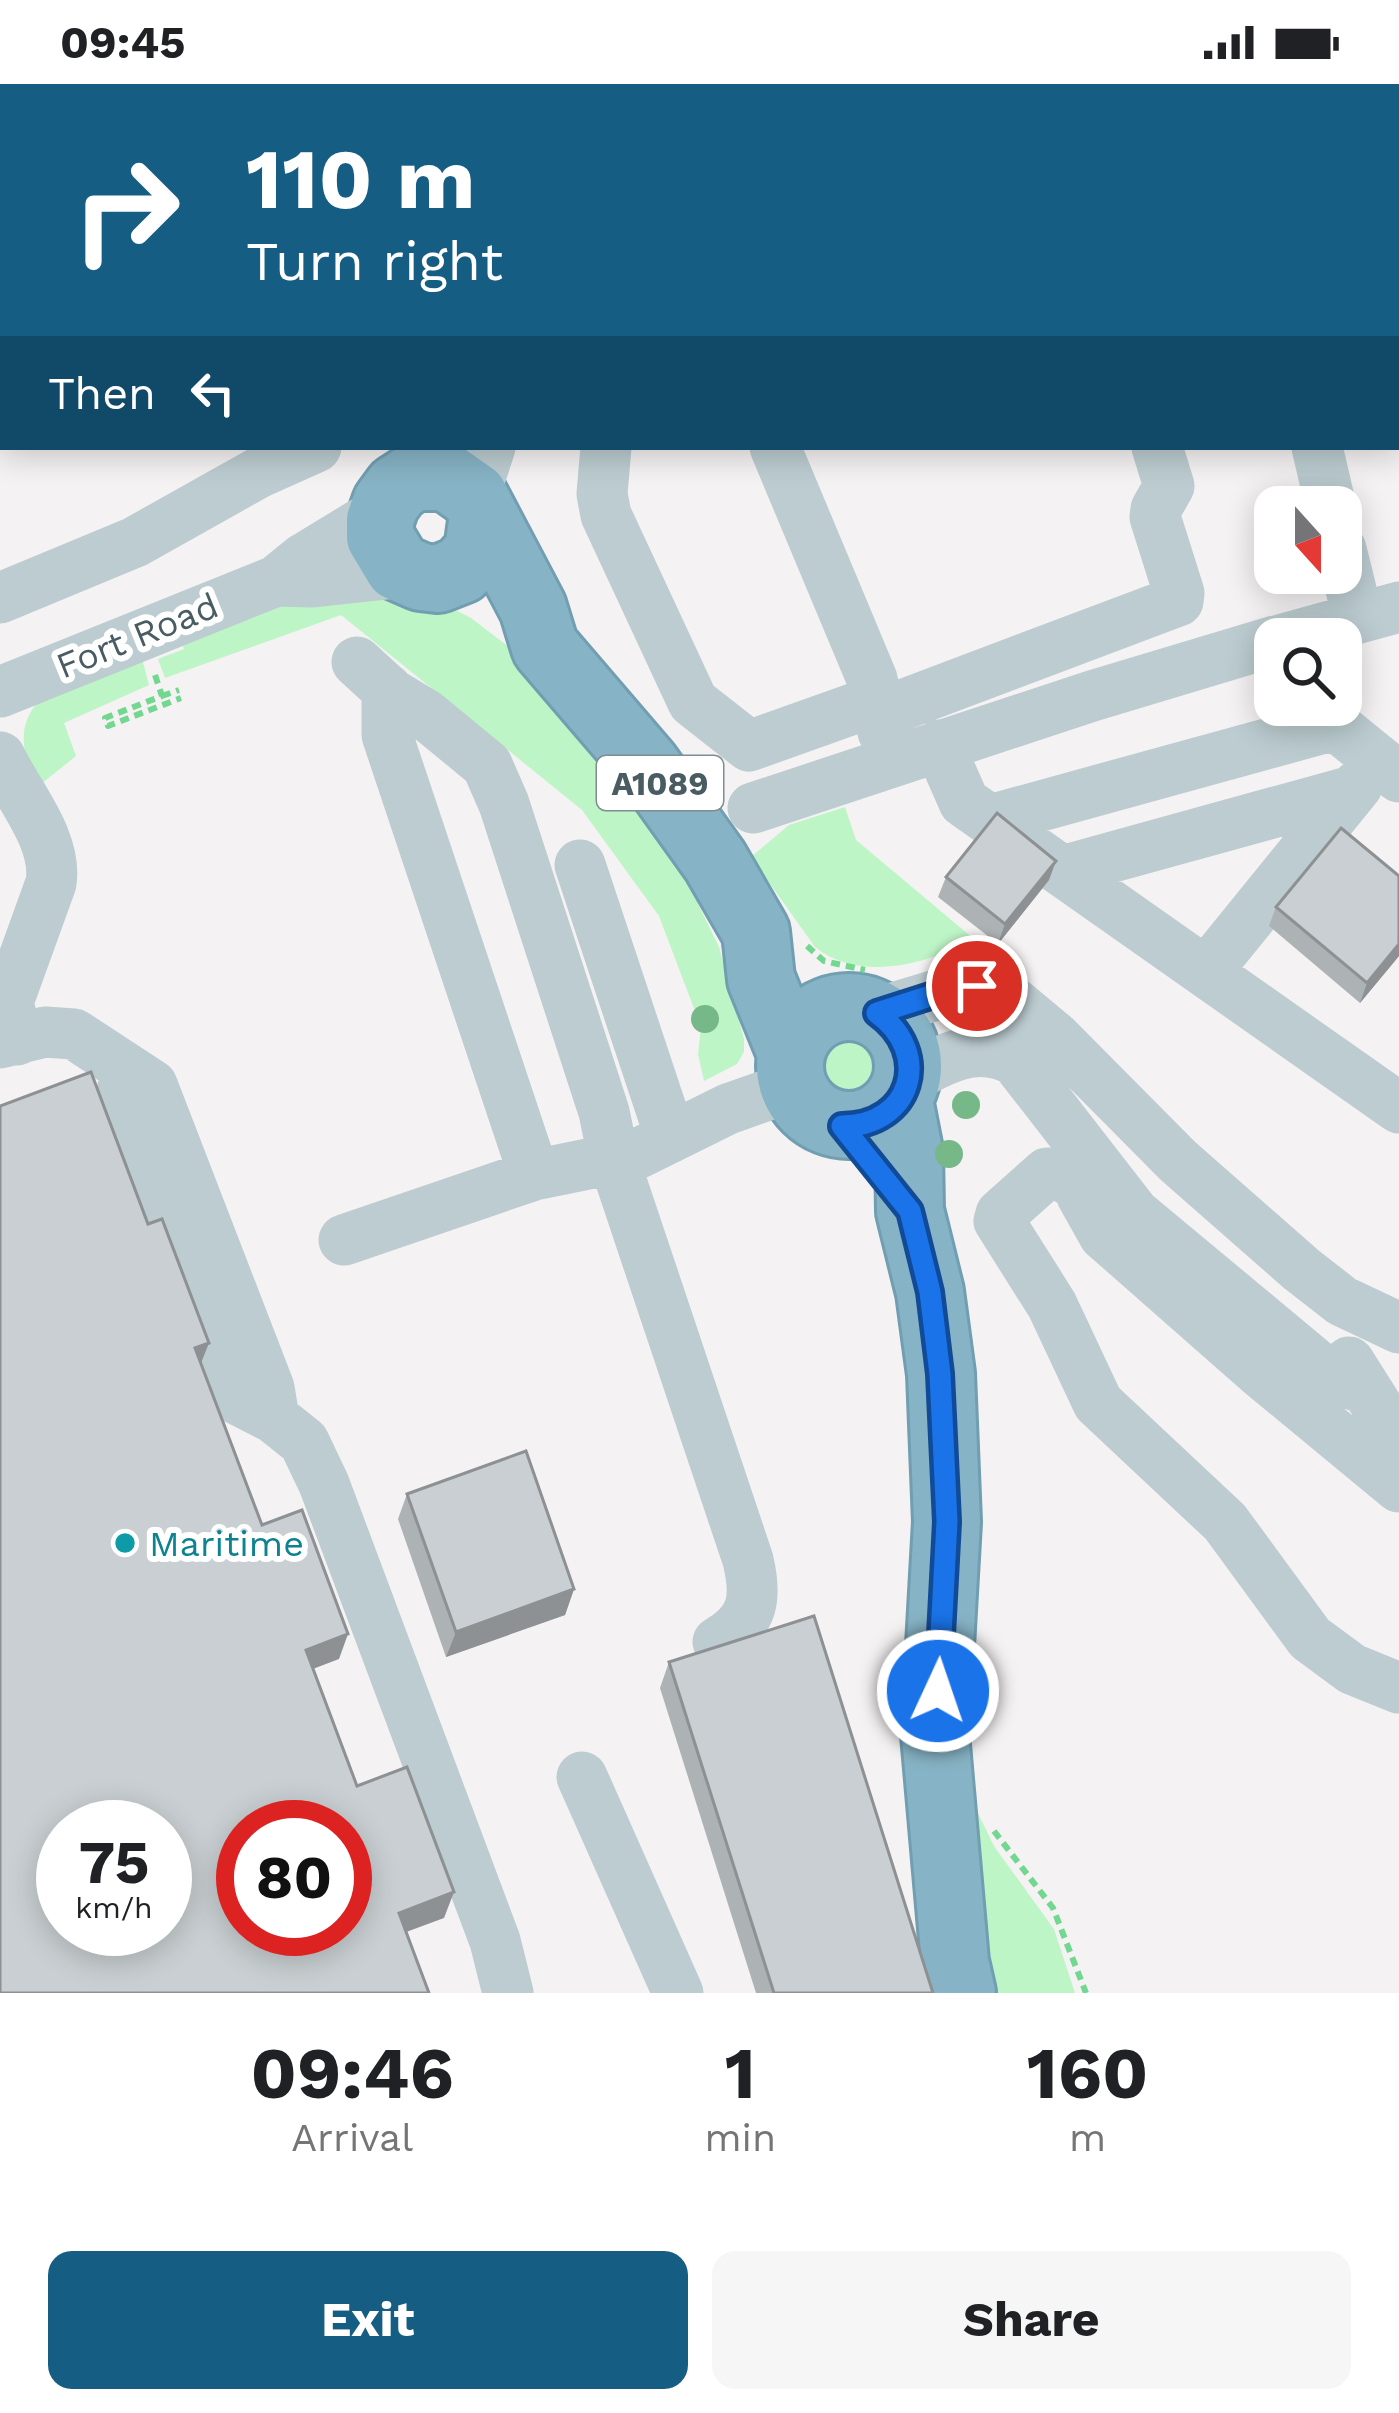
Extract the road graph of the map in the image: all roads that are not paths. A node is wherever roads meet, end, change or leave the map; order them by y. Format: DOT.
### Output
graph roads {
  1 [pos="309,450"];
  2 [pos="605,450"];
  3 [pos="776,450"];
  4 [pos="1158,450"];
  5 [pos="1318,450"];
  6 [pos="449,482"];
  7 [pos="1326,486"];
  8 [pos="422,575"];
  9 [pos="276,580"];
  10 [pos="1362,585"];
  11 [pos="0,598"];
  12 [pos="1378,612"];
  13 [pos="545,646"];
  14 [pos="1254,648"];
  15 [pos="0,692"];
  16 [pos="883,725"];
  17 [pos="938,745"];
  18 [pos="4,775"];
  19 [pos="1376,775"];
  20 [pos="753,808"];
  21 [pos="990,820"];
  22 [pos="580,865"];
  23 [pos="1062,871"];
  24 [pos="755,932"];
  25 [pos="1206,972"];
  26 [pos="859,1010"];
  27 [pos="8,1042"];
  28 [pos="847,1089"];
  29 [pos="1399,1108"];
  30 [pos="627,1154"];
  31 [pos="1118,1160"];
  32 [pos="534,1175"];
  33 [pos="344,1240"];
  34 [pos="1399,1300"];
  35 [pos="1391,1370"];
  36 [pos="1394,1460"];
  37 [pos="719,1642"];
  38 [pos="1399,1688"];
  39 [pos="583,1777"];
  40 [pos="508,1993"];
  41 [pos="678,1993"];
  42 [pos="962,1993"];
  1 -- 11 [label="street"];
  2 -- 16 [label="street"];
  3 -- 16 [label="street"];
  4 -- 16 [label="street"];
  5 -- 7 [label="street"];
  6 -- 8 [label="highway"];
  6 -- 8 [label="highway"];
  6 -- 9 [label="street, Fort Road"];
  6 -- 13 [label="highway, A1089"];
  8 -- 9 [label="street, Fort Road"];
  8 -- 13 [label="highway, A1089"];
  9 -- 15 [label="street, Fort Road"];
  10 -- 12 [label="street"];
  13 -- 24 [label="highway, A1089"];
  14 -- 17 [label="street"];
  16 -- 17 [label="street"];
  16 -- 20 [label="street"];
  17 -- 21 [label="street"];
  18 -- 27 [label="street"];
  19 -- 21 [label="street"];
  19 -- 23 [label="street"];
  19 -- 25 [label="street"];
  21 -- 23 [label="street"];
  22 -- 30 [label="street"];
  23 -- 25 [label="street"];
  24 -- 26 [label="highway, A1089"];
  24 -- 28 [label="highway, A1089"];
  25 -- 29 [label="street"];
  26 -- 28 [label="highway"];
  26 -- 28 [label="highway"];
  26 -- 31 [label="street"];
  27 -- 40 [label="street"];
  28 -- 30 [label="street"];
  28 -- 31 [label="street"];
  28 -- 42 [label="highway, A1089"];
  30 -- 32 [label="street"];
  30 -- 32 [label="street"];
  30 -- 37 [label="street"];
  31 -- 34 [label="street"];
  31 -- 35 [label="street"];
  31 -- 35 [label="street"];
  31 -- 35 [label="street"];
  31 -- 36 [label="street"];
  31 -- 38 [label="street"];
  32 -- 33 [label="street"];
  35 -- 36 [label="street"];
  39 -- 41 [label="street"];
}
